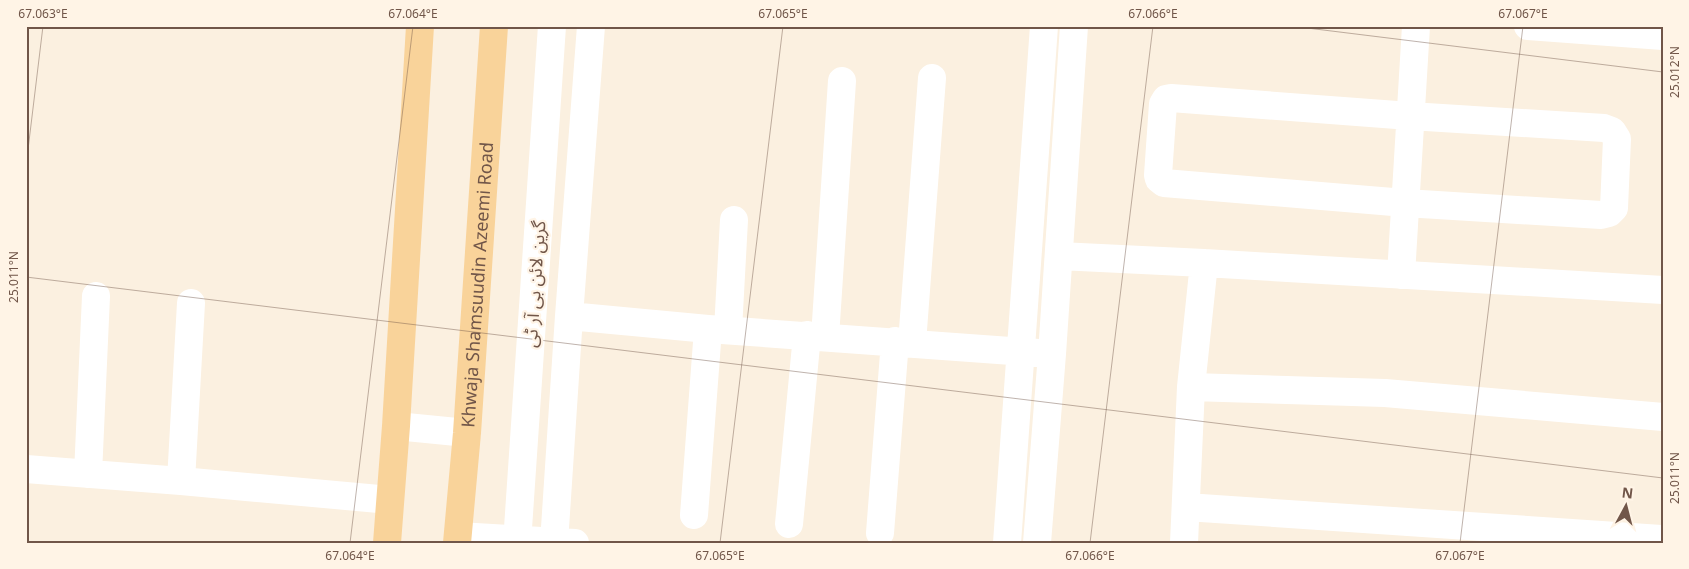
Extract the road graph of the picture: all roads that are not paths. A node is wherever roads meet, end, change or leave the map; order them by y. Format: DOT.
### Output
graph roads {
  1 [pos="420,26"];
  2 [pos="494,26"];
  3 [pos="552,26"];
  4 [pos="591,26"];
  5 [pos="1044,26"];
  6 [pos="1074,26"];
  7 [pos="1416,26"];
  8 [pos="1528,26"];
  9 [pos="1574,28"];
  10 [pos="1663,36"];
  11 [pos="932,78"];
  12 [pos="842,81"];
  13 [pos="1410,116"];
  14 [pos="1405,203"];
  15 [pos="734,220"];
  16 [pos="1059,256"];
  17 [pos="1204,263"];
  18 [pos="1401,275"];
  19 [pos="1663,290"];
  20 [pos="96,296"];
  21 [pos="192,303"];
  22 [pos="569,316"];
  23 [pos="718,329"];
  24 [pos="816,336"];
  25 [pos="904,342"];
  26 [pos="1022,351"];
  27 [pos="1052,354"];
  28 [pos="1191,387"];
  29 [pos="1663,417"];
  30 [pos="396,426"];
  31 [pos="467,432"];
  32 [pos="26,469"];
  33 [pos="88,474"];
  34 [pos="182,481"];
  35 [pos="390,500"];
  36 [pos="1186,507"];
  37 [pos="694,515"];
  38 [pos="790,524"];
  39 [pos="880,533"];
  40 [pos="1662,533"];
  41 [pos="458,539"];
  42 [pos="561,542"];
  43 [pos="387,543"];
  44 [pos="516,543"];
  45 [pos="1007,543"];
  46 [pos="1038,543"];
  47 [pos="1184,543"];
  1 -- 30 [label="main road"];
  2 -- 31 [label="main road, Khwaja Shamsuudin Azeemi Road"];
  3 -- 44 [label="street, گرین لائن بی آر ٹی"];
  4 -- 22 [label="street"];
  5 -- 26 [label="street"];
  6 -- 16 [label="street"];
  7 -- 13 [label="street"];
  8 -- 9 [label="street"];
  9 -- 10 [label="street"];
  11 -- 25 [label="street"];
  12 -- 24 [label="street"];
  13 -- 14 [label="street"];
  13 -- 14 [label="street"];
  13 -- 14 [label="street"];
  14 -- 18 [label="street"];
  15 -- 23 [label="street"];
  16 -- 17 [label="street"];
  16 -- 27 [label="street"];
  17 -- 18 [label="street"];
  17 -- 28 [label="street"];
  18 -- 19 [label="street"];
  20 -- 33 [label="street"];
  21 -- 34 [label="street"];
  22 -- 23 [label="street"];
  22 -- 42 [label="street"];
  23 -- 24 [label="street"];
  23 -- 37 [label="street"];
  24 -- 25 [label="street"];
  24 -- 38 [label="street"];
  25 -- 26 [label="street"];
  25 -- 39 [label="street"];
  26 -- 27 [label="street"];
  26 -- 45 [label="street"];
  27 -- 46 [label="street"];
  28 -- 29 [label="street"];
  28 -- 36 [label="street"];
  30 -- 31 [label="street"];
  30 -- 35 [label="main road"];
  31 -- 41 [label="main road, Khwaja Shamsuudin Azeemi Road"];
  32 -- 33 [label="street"];
  33 -- 34 [label="street"];
  34 -- 35 [label="street"];
  35 -- 43 [label="main road"];
  36 -- 40 [label="street"];
  36 -- 47 [label="street"];
  41 -- 42 [label="street"];
}
